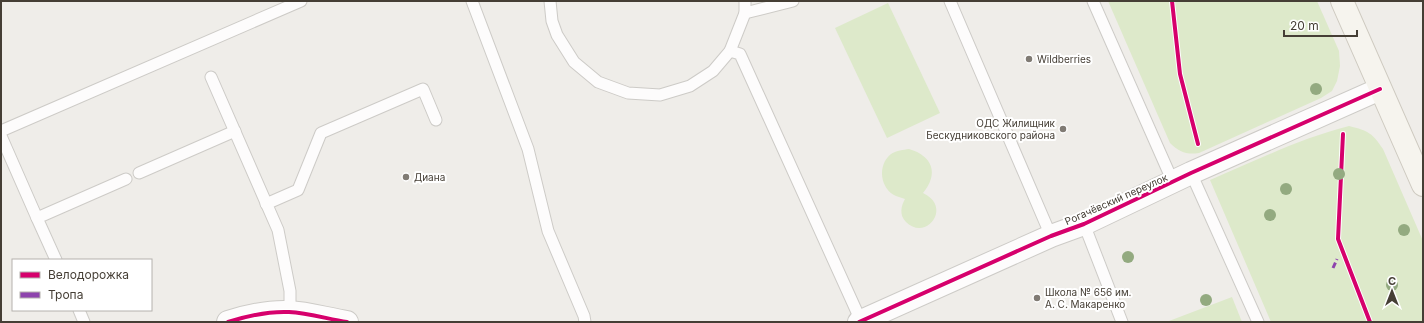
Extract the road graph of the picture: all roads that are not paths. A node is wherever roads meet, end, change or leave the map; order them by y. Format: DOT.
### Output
graph roads {
  1 [pos="301,1"];
  2 [pos="472,1"];
  3 [pos="550,1"];
  4 [pos="745,1"];
  5 [pos="793,1"];
  6 [pos="950,1"];
  7 [pos="1093,1"];
  8 [pos="1342,1"];
  9 [pos="279,5"];
  10 [pos="745,12"];
  11 [pos="730,51"];
  12 [pos="212,77"];
  13 [pos="1380,89"];
  14 [pos="436,120"];
  15 [pos="1,131"];
  16 [pos="235,131"];
  17 [pos="1,136"];
  18 [pos="139,173"];
  19 [pos="1182,177"];
  20 [pos="126,179"];
  21 [pos="1423,185"];
  22 [pos="266,204"];
  23 [pos="37,218"];
  24 [pos="1084,224"];
  25 [pos="1051,236"];
  26 [pos="56,259"];
  27 [pos="79,311"];
  28 [pos="290,312"];
  29 [pos="84,322"];
  30 [pos="228,322"];
  31 [pos="347,322"];
  32 [pos="585,322"];
  33 [pos="860,322"];
  34 [pos="1122,322"];
  35 [pos="1258,322"];
  1 -- 9 [label="lane"];
  2 -- 32 [label="lane"];
  3 -- 11 [label="lane"];
  4 -- 10 [label="lane"];
  5 -- 10 [label="lane"];
  6 -- 25 [label="lane"];
  7 -- 19 [label="lane"];
  8 -- 13 [label="street"];
  9 -- 15 [label="lane"];
  10 -- 11 [label="lane"];
  11 -- 33 [label="lane"];
  12 -- 16 [label="lane"];
  13 -- 19 [label="street, Рогачёвский переулок"];
  13 -- 21 [label="street"];
  14 -- 22 [label="lane"];
  16 -- 18 [label="lane"];
  16 -- 22 [label="lane"];
  17 -- 23 [label="lane"];
  19 -- 24 [label="street, Рогачёвский переулок"];
  19 -- 35 [label="lane"];
  20 -- 23 [label="lane"];
  22 -- 28 [label="lane"];
  23 -- 26 [label="lane"];
  24 -- 25 [label="street, Рогачёвский переулок"];
  24 -- 34 [label="lane"];
  25 -- 33 [label="street, Рогачёвский переулок"];
  27 -- 29 [label="lane"];
  28 -- 30 [label="street"];
  28 -- 31 [label="street"];
}
